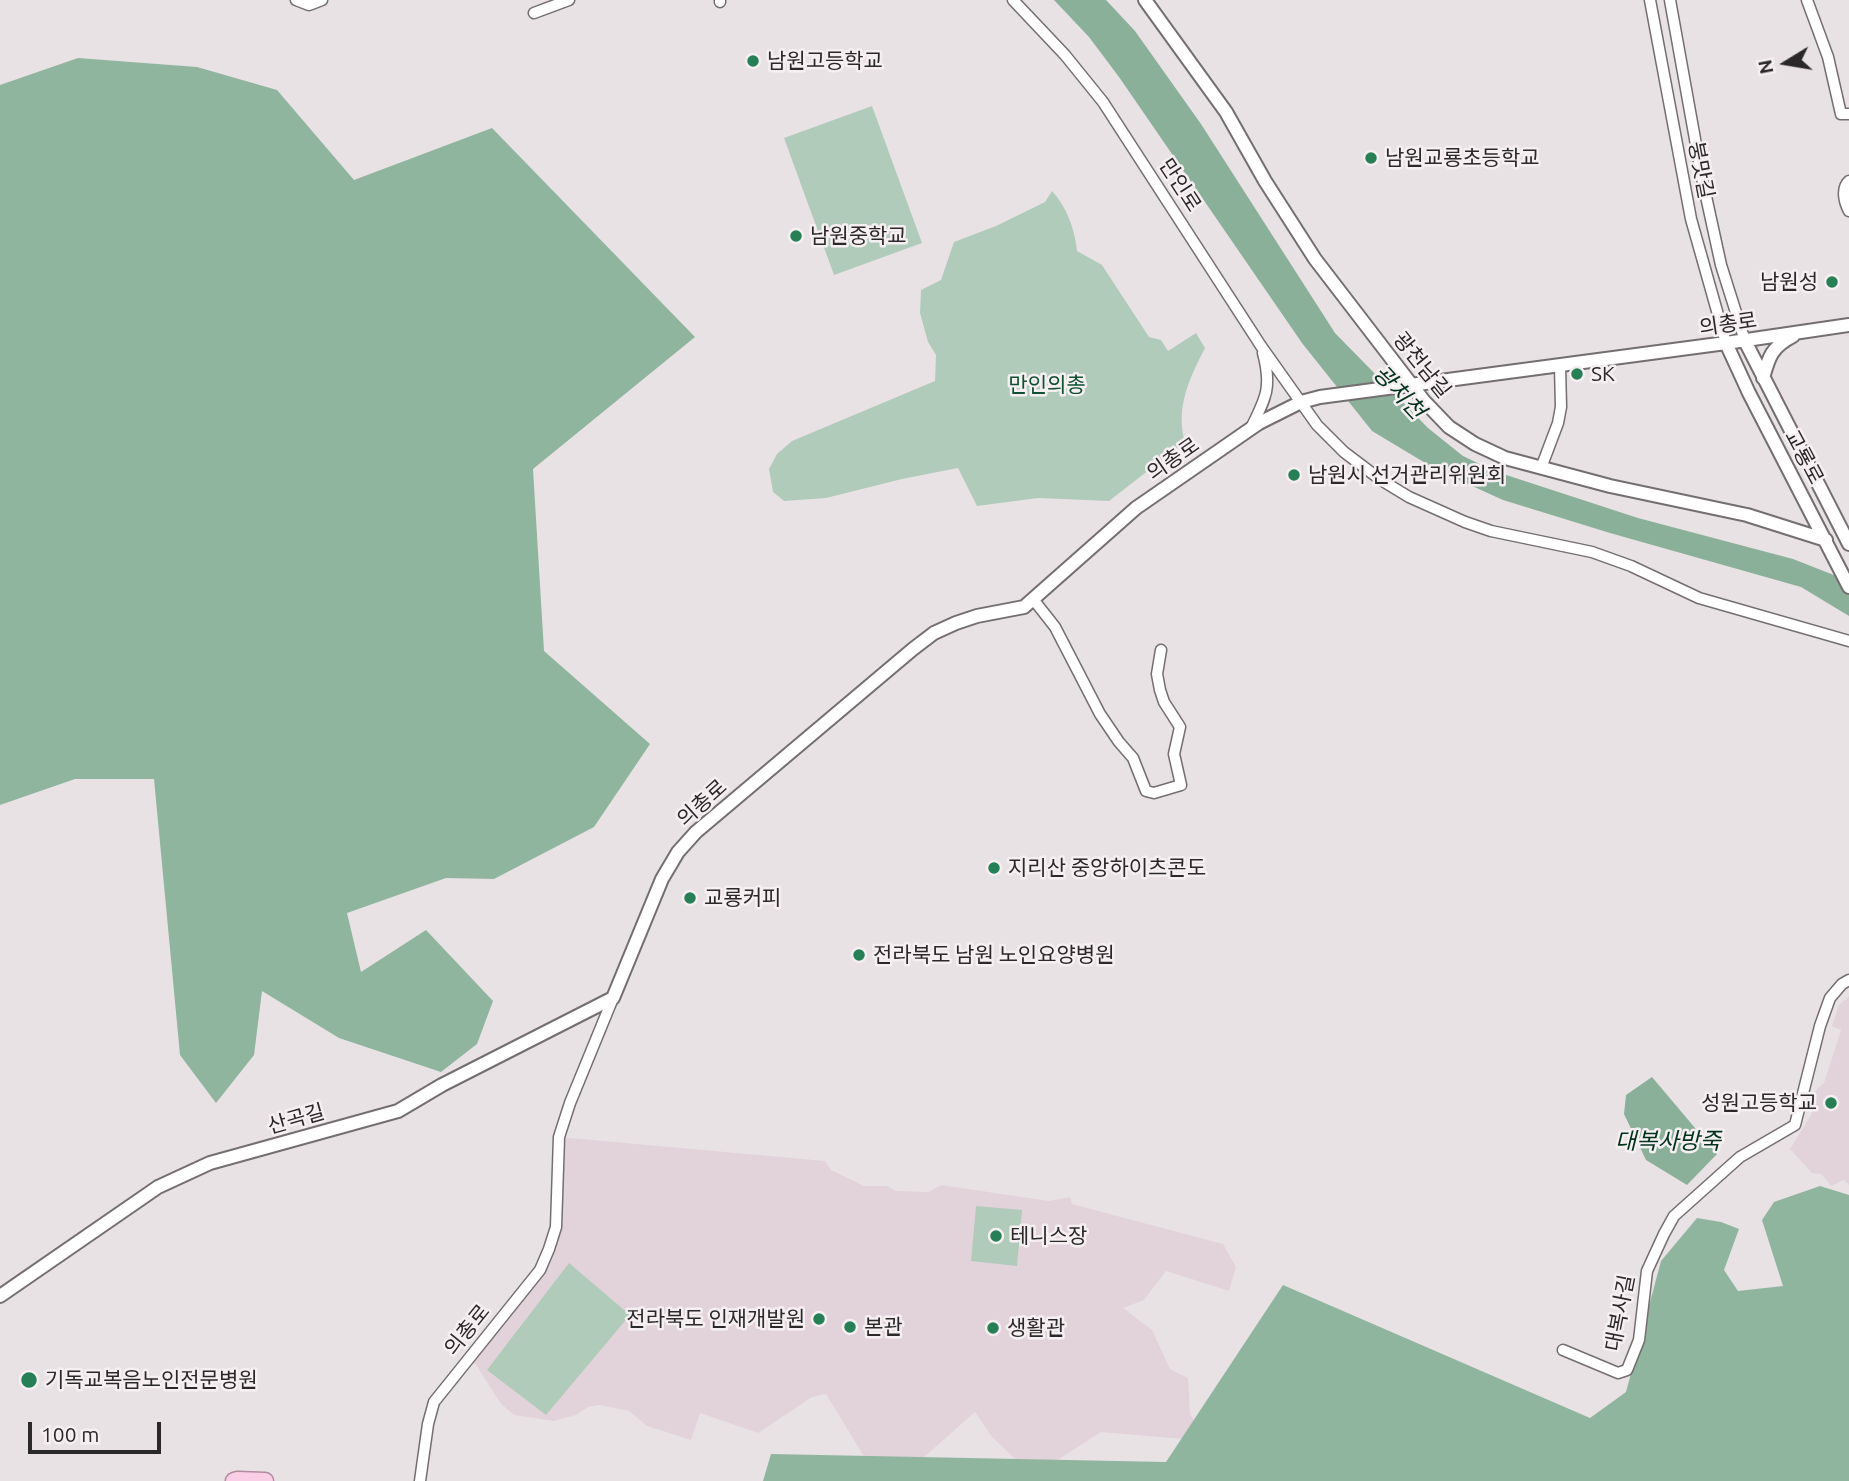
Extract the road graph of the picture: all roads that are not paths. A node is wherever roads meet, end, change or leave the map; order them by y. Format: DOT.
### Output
graph roads {
  1 [pos="296,0"];
  2 [pos="322,0"];
  3 [pos="569,0"];
  4 [pos="1013,0"];
  5 [pos="1145,0"];
  6 [pos="1650,0"];
  7 [pos="1670,0"];
  8 [pos="1807,0"];
  9 [pos="534,13"];
  10 [pos="1849,114"];
  11 [pos="1849,181"];
  12 [pos="1849,211"];
  13 [pos="1849,324"];
  14 [pos="1802,332"];
  15 [pos="1745,341"];
  16 [pos="1726,344"];
  17 [pos="1261,346"];
  18 [pos="1560,366"];
  19 [pos="1763,378"];
  20 [pos="1408,386"];
  21 [pos="1301,401"];
  22 [pos="1251,428"];
  23 [pos="1541,468"];
  24 [pos="1826,540"];
  25 [pos="1849,544"];
  26 [pos="1849,587"];
  27 [pos="1033,599"];
  28 [pos="1849,641"];
  29 [pos="1161,650"];
  30 [pos="1849,980"];
  31 [pos="613,998"];
  32 [pos="0,1296"];
  33 [pos="1563,1350"];
  34 [pos="234,1481"];
  35 [pos="265,1481"];
  36 [pos="420,1481"];
  1 -- 2 [label="street"];
  3 -- 9 [label="street"];
  4 -- 17 [label="street, 만인로"];
  5 -- 20 [label="street, 광천남길"];
  6 -- 16 [label="street, 붕맛길"];
  7 -- 15 [label="street, 붕맛길"];
  8 -- 10 [label="street"];
  11 -- 12 [label="street"];
  13 -- 14 [label="street, 의총로"];
  14 -- 15 [label="street, 의총로"];
  14 -- 19 [label="street"];
  15 -- 16 [label="street, 의총로"];
  15 -- 19 [label="street, 교룡로"];
  16 -- 18 [label="street, 의총로"];
  16 -- 24 [label="street, 교룡로"];
  17 -- 21 [label="street, 만인로"];
  17 -- 22 [label="street"];
  18 -- 20 [label="street, 의총로"];
  18 -- 23 [label="street"];
  19 -- 25 [label="street, 교룡로"];
  20 -- 21 [label="street, 의총로"];
  20 -- 23 [label="street, 광천남길"];
  21 -- 22 [label="street, 의총로"];
  21 -- 28 [label="street, 만인로"];
  22 -- 27 [label="street, 의총로"];
  23 -- 24 [label="street, 광천남길"];
  24 -- 26 [label="street, 교룡로"];
  27 -- 29 [label="street"];
  27 -- 31 [label="street, 의총로"];
  30 -- 33 [label="street, 대복사길"];
  31 -- 32 [label="street, 산곡길"];
  31 -- 36 [label="street, 의총로"];
  34 -- 35 [label="highway"];
}
